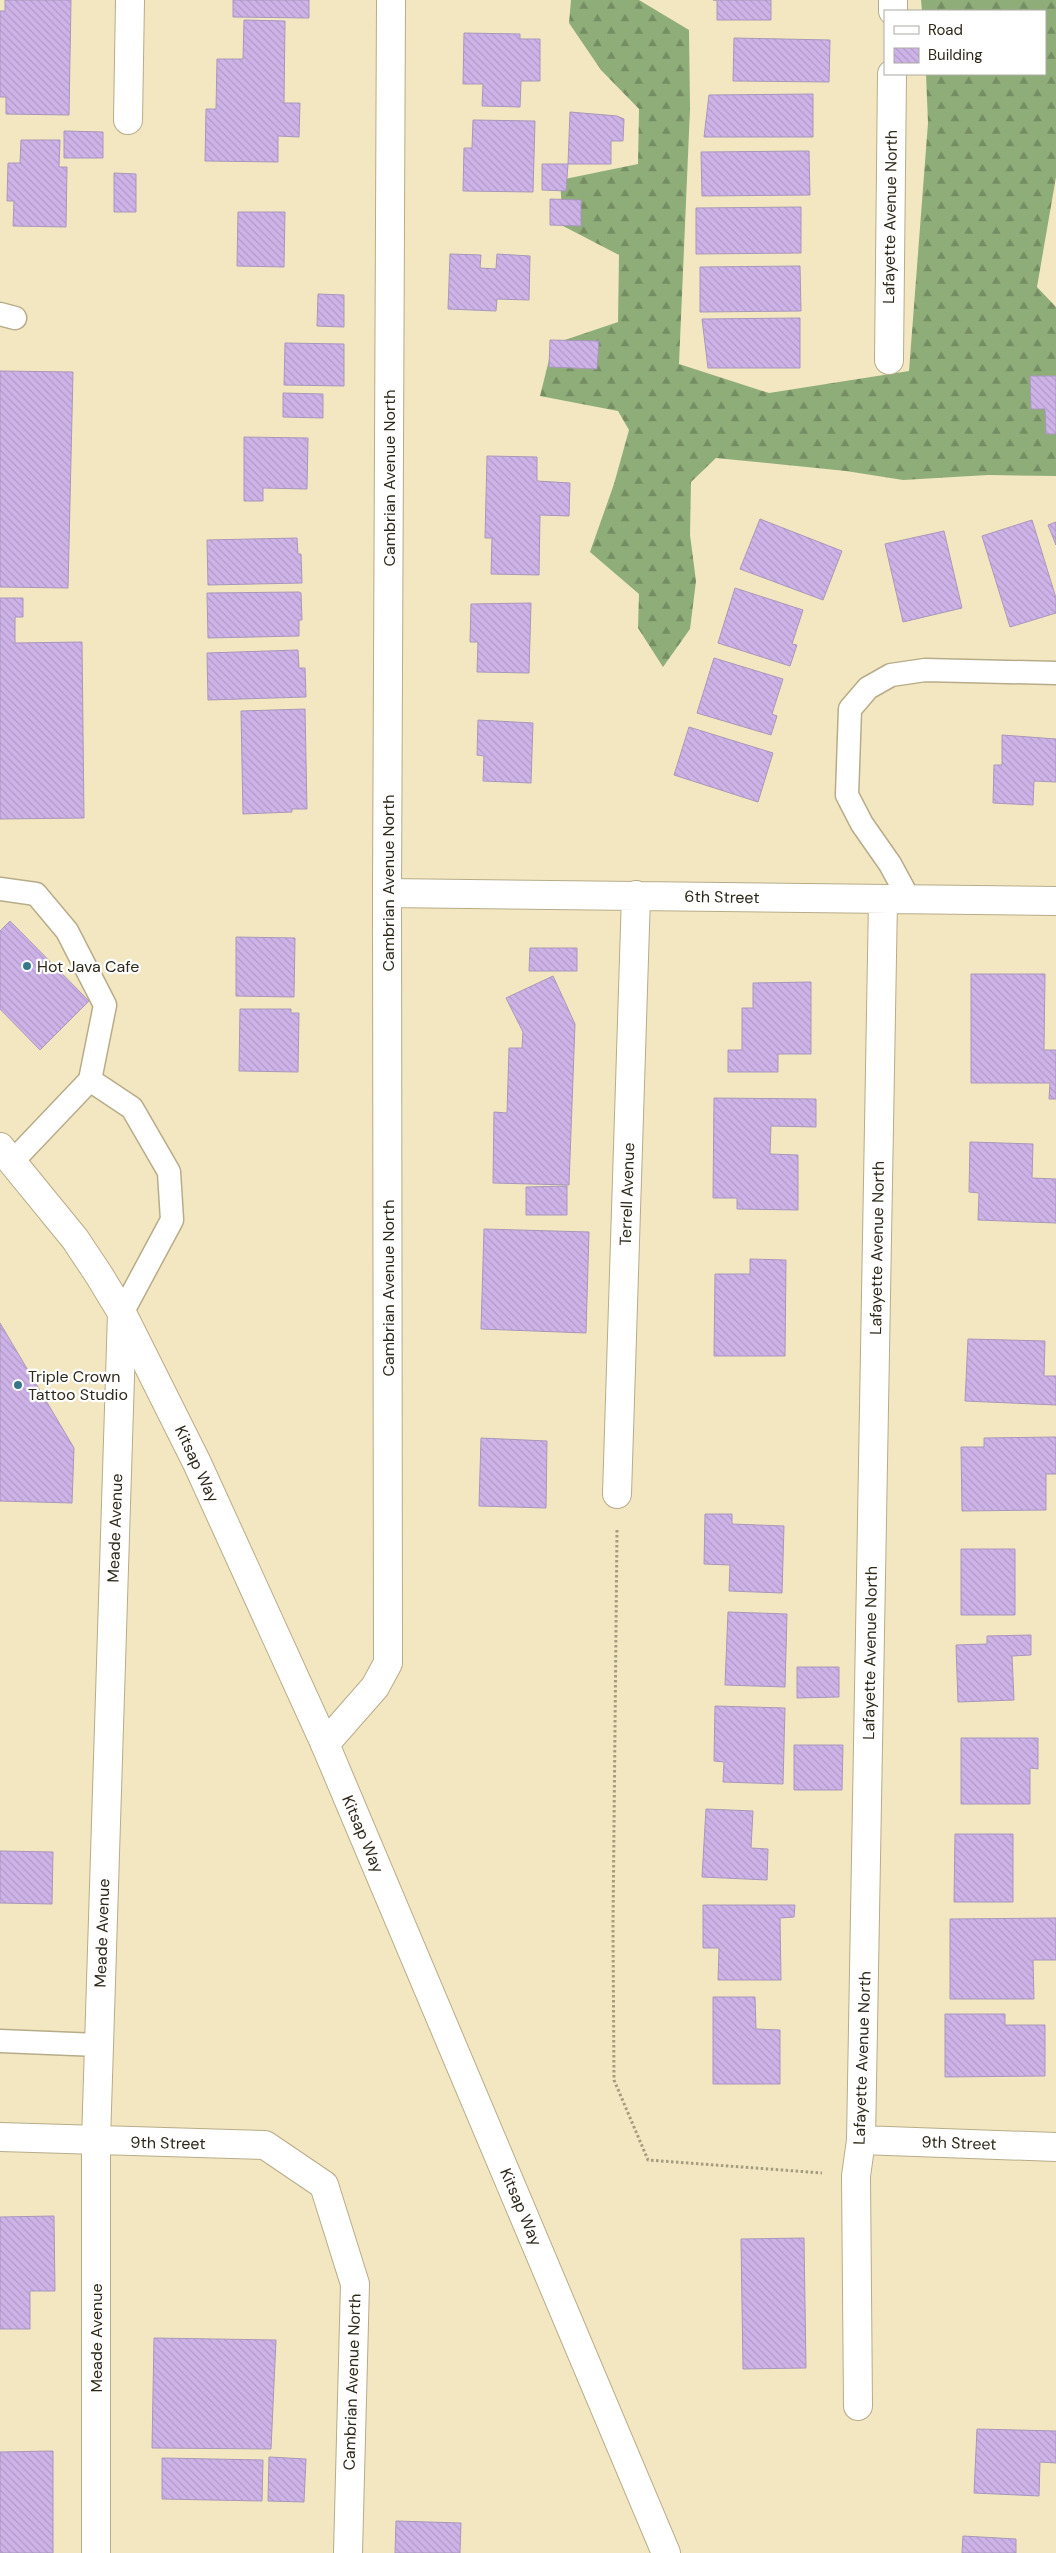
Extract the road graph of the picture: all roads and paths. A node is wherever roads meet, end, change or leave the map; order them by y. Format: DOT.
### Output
graph roads {
  1 [pos="130,0"];
  2 [pos="391,0"];
  3 [pos="892,75"];
  4 [pos="128,120"];
  5 [pos="888,360"];
  6 [pos="1056,674"];
  7 [pos="0,889"];
  8 [pos="388,893"];
  9 [pos="636,895"];
  10 [pos="896,900"];
  11 [pos="1056,901"];
  12 [pos="90,1080"];
  13 [pos="6,1154"];
  14 [pos="122,1313"];
  15 [pos="617,1494"];
  16 [pos="325,1744"];
  17 [pos="0,2041"];
  18 [pos="98,2045"];
  19 [pos="0,2137"];
  20 [pos="861,2140"];
  21 [pos="96,2141"];
  22 [pos="1056,2147"];
  23 [pos="856,2176"];
  24 [pos="324,2186"];
  25 [pos="858,2406"];
  26 [pos="96,2553"];
  27 [pos="348,2553"];
  28 [pos="666,2553"];
  1 -- 4 [label="street"];
  2 -- 8 [label="street, Cambrian Avenue North"];
  3 -- 5 [label="street, Lafayette Avenue North"];
  6 -- 10 [label="lane"];
  7 -- 12 [label="lane"];
  8 -- 9 [label="street, 6th Street"];
  8 -- 16 [label="street, Cambrian Avenue North"];
  9 -- 10 [label="street, 6th Street"];
  9 -- 15 [label="street, Terrell Avenue"];
  10 -- 11 [label="street, 6th Street"];
  10 -- 20 [label="street, Lafayette Avenue North"];
  12 -- 13 [label="lane"];
  12 -- 14 [label="lane"];
  13 -- 14 [label="street, Kitsap Way"];
  14 -- 16 [label="street, Kitsap Way"];
  14 -- 18 [label="street, Meade Avenue"];
  15 -- 23 [label="path"];
  16 -- 28 [label="street, Kitsap Way"];
  17 -- 18 [label="lane"];
  18 -- 21 [label="street, Meade Avenue"];
  19 -- 21 [label="street, 9th Street"];
  20 -- 22 [label="street, 9th Street"];
  20 -- 23 [label="street, Lafayette Avenue North"];
  21 -- 24 [label="street, 9th Street"];
  21 -- 26 [label="street, Meade Avenue"];
  23 -- 25 [label="street, Lafayette Avenue North"];
  24 -- 27 [label="street, Cambrian Avenue North"];
}
